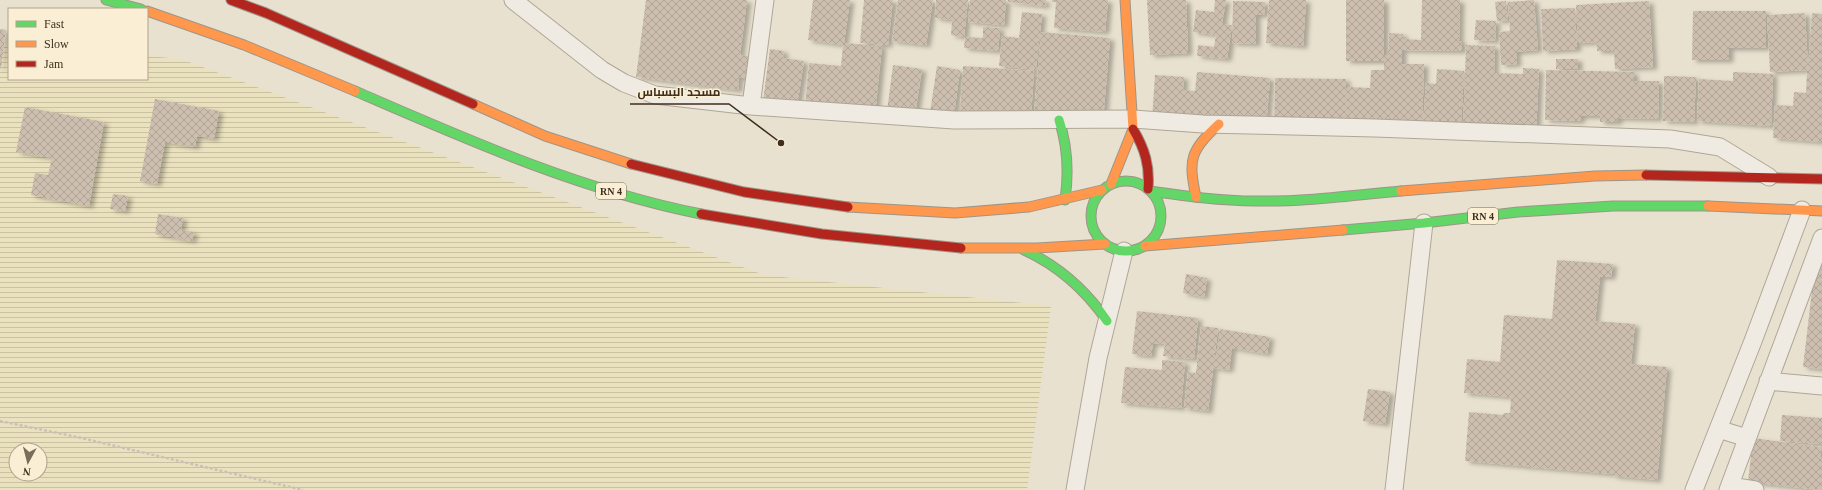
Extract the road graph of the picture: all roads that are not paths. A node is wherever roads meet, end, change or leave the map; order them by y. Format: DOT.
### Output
graph roads {
  1 [pos="106,0"];
  2 [pos="231,0"];
  3 [pos="513,0"];
  4 [pos="765,0"];
  5 [pos="1125,0"];
  6 [pos="136,8"];
  7 [pos="148,11"];
  8 [pos="751,106"];
  9 [pos="1059,120"];
  10 [pos="1133,124"];
  11 [pos="1219,124"];
  12 [pos="1769,177"];
  13 [pos="1822,179"];
  14 [pos="1111,184"];
  15 [pos="1102,190"];
  16 [pos="1149,190"];
  17 [pos="1196,197"];
  18 [pos="1065,200"];
  19 [pos="1802,210"];
  20 [pos="1822,211"];
  21 [pos="1424,223"];
  22 [pos="1822,238"];
  23 [pos="1105,244"];
  24 [pos="1144,246"];
  25 [pos="1021,249"];
  26 [pos="1124,251"];
  27 [pos="1107,321"];
  28 [pos="1768,380"];
  29 [pos="1822,386"];
  30 [pos="1718,429"];
  31 [pos="1747,438"];
  32 [pos="1729,488"];
  33 [pos="1075,490"];
  34 [pos="1394,490"];
  35 [pos="1694,490"];
  36 [pos="1755,490"];
  1 -- 6 [label="main road"];
  2 -- 18 [label="main road"];
  3 -- 8 [label="street"];
  4 -- 8 [label="street"];
  5 -- 10 [label="main road"];
  7 -- 25 [label="main road, RN 4"];
  8 -- 9 [label="street"];
  9 -- 10 [label="street"];
  9 -- 18 [label="main road"];
  10 -- 11 [label="street"];
  10 -- 14 [label="main road"];
  10 -- 16 [label="main road"];
  11 -- 12 [label="street"];
  11 -- 17 [label="main road"];
  12 -- 13 [label="main road"];
  12 -- 17 [label="main road"];
  14 -- 15 [label="main road"];
  14 -- 16 [label="main road"];
  15 -- 18 [label="main road"];
  15 -- 23 [label="main road"];
  16 -- 17 [label="main road"];
  16 -- 24 [label="main road"];
  19 -- 20 [label="main road, RN 4"];
  19 -- 21 [label="main road, RN 4"];
  19 -- 30 [label="street"];
  21 -- 24 [label="main road, RN 4"];
  21 -- 34 [label="street"];
  22 -- 28 [label="street"];
  23 -- 25 [label="main road, RN 4"];
  23 -- 26 [label="main road"];
  24 -- 26 [label="main road"];
  25 -- 27 [label="main road"];
  26 -- 27 [label="street"];
  27 -- 33 [label="street"];
  28 -- 29 [label="street"];
  28 -- 31 [label="street"];
  30 -- 31 [label="street"];
  30 -- 35 [label="street"];
  31 -- 32 [label="street"];
  32 -- 36 [label="street"];
}
